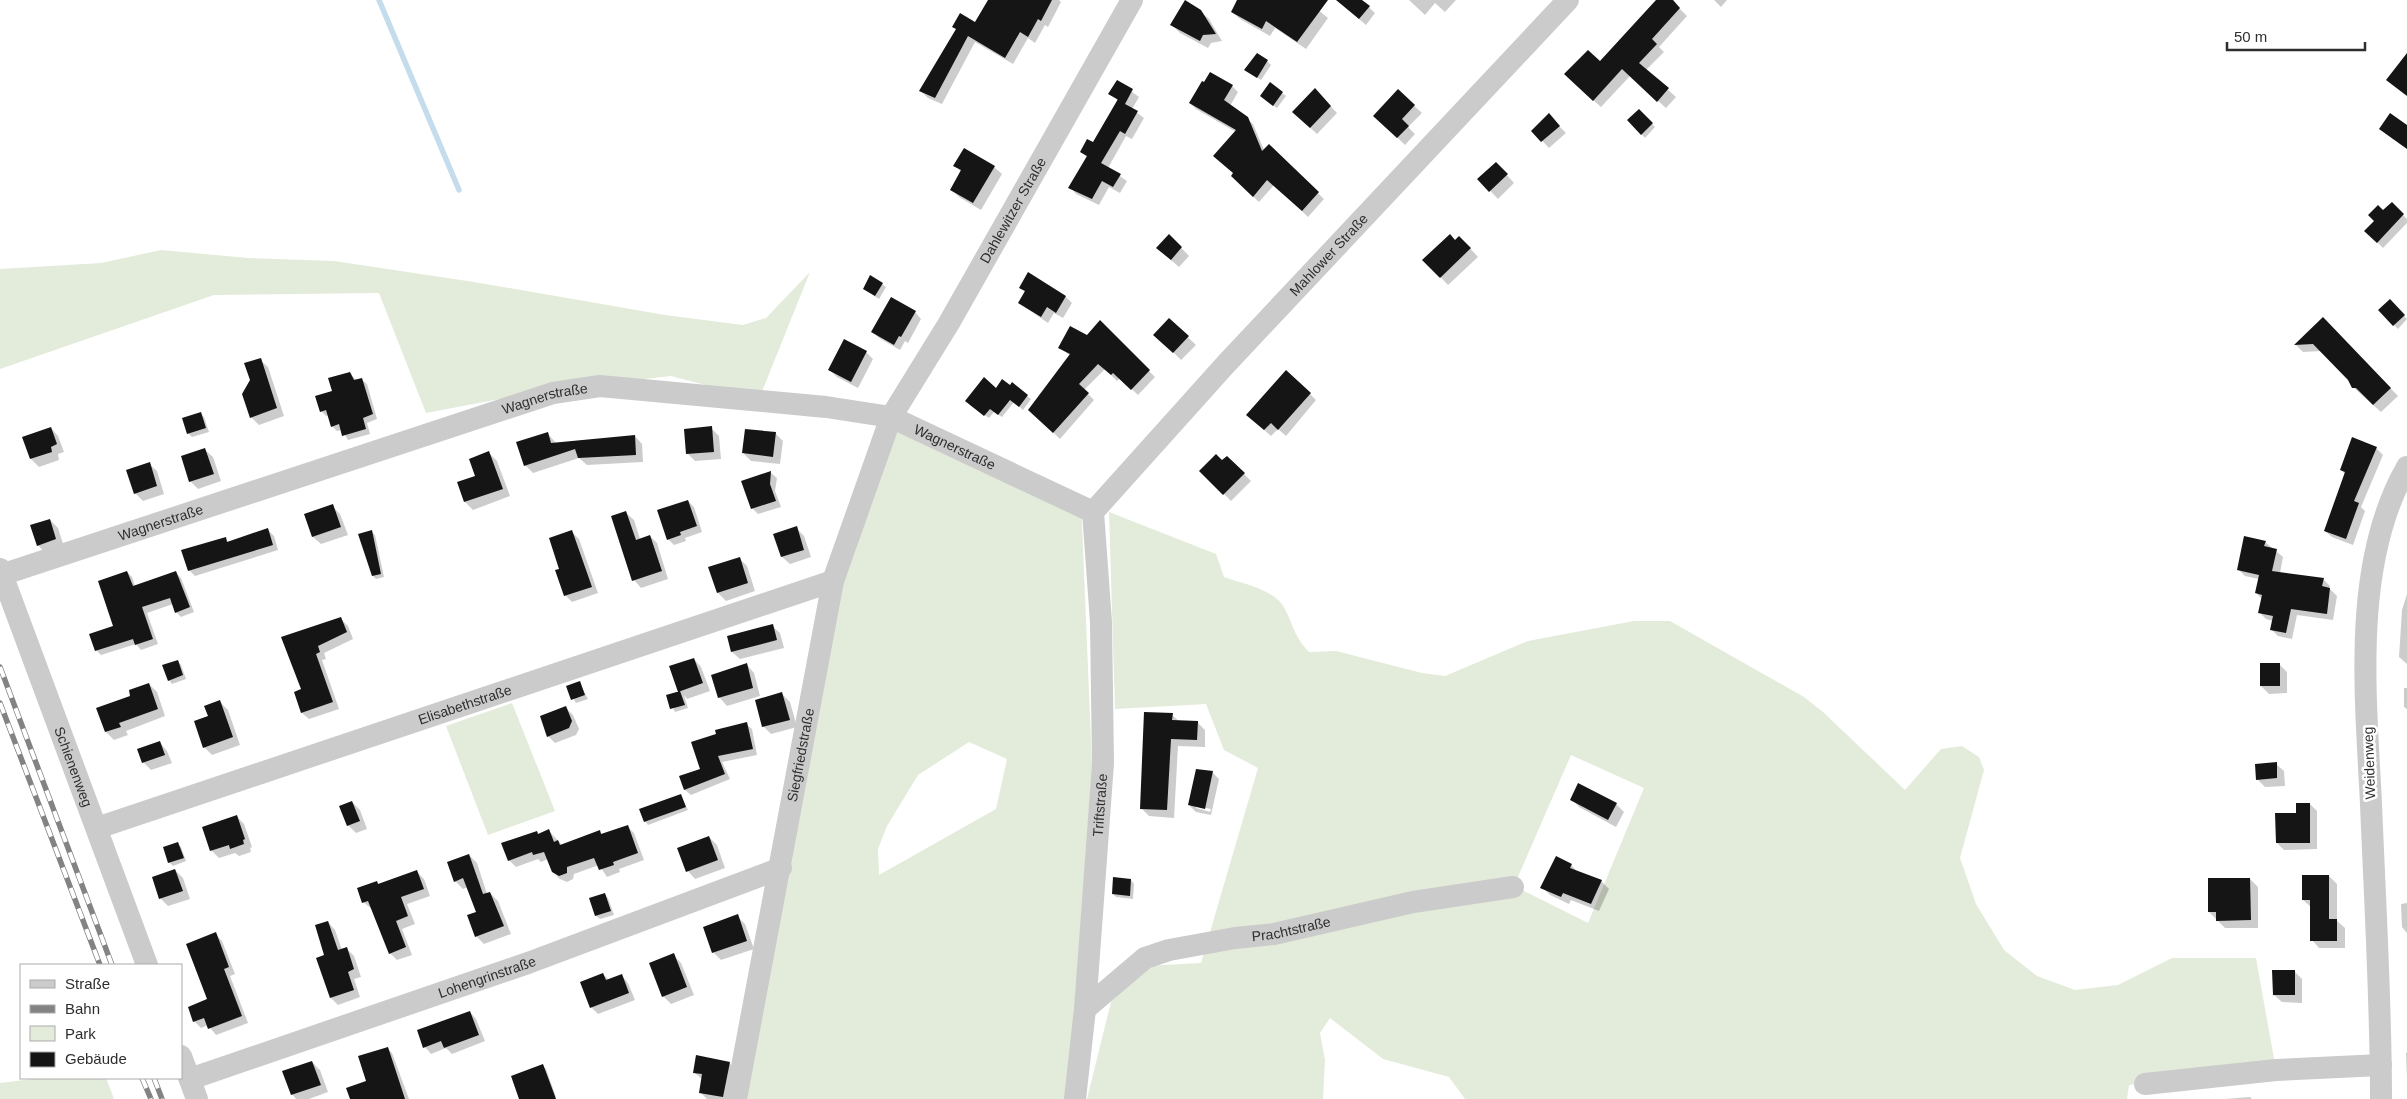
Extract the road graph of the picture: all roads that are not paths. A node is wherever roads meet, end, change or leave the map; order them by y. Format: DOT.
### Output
graph roads {
  1 [pos="1132,0"];
  2 [pos="1568,0"];
  3 [pos="891,417"];
  4 [pos="2407,467"];
  5 [pos="1093,512"];
  6 [pos="1,572"];
  7 [pos="833,581"];
  8 [pos="97,828"];
  9 [pos="781,868"];
  10 [pos="1513,887"];
  11 [pos="148,964"];
  12 [pos="1085,1009"];
  13 [pos="182,1059"];
  14 [pos="2381,1065"];
  15 [pos="2145,1084"];
  16 [pos="193,1089"];
  17 [pos="736,1099"];
  18 [pos="1075,1099"];
  19 [pos="2381,1099"];
  1 -- 3 [label="street, Dahlewitzer Straße"];
  2 -- 5 [label="street, Mahlower Straße"];
  3 -- 5 [label="street, Wagnerstraße"];
  3 -- 6 [label="street, Wagnerstraße"];
  3 -- 7 [label="street, Siegfriedstraße"];
  4 -- 14 [label="street, Weidenweg"];
  5 -- 12 [label="street, Triftstraße"];
  6 -- 8 [label="street, Schienenweg"];
  7 -- 8 [label="street, Elisabethstraße"];
  7 -- 9 [label="street, Siegfriedstraße"];
  8 -- 11 [label="street, Schienenweg"];
  9 -- 16 [label="street, Lohengrinstraße"];
  9 -- 17 [label="street, Siegfriedstraße"];
  10 -- 12 [label="street, Prachtstraße"];
  12 -- 18 [label="street, Triftstraße"];
  13 -- 16 [label="street"];
  14 -- 15 [label="street"];
  14 -- 19 [label="street, Weidenweg"];
}
